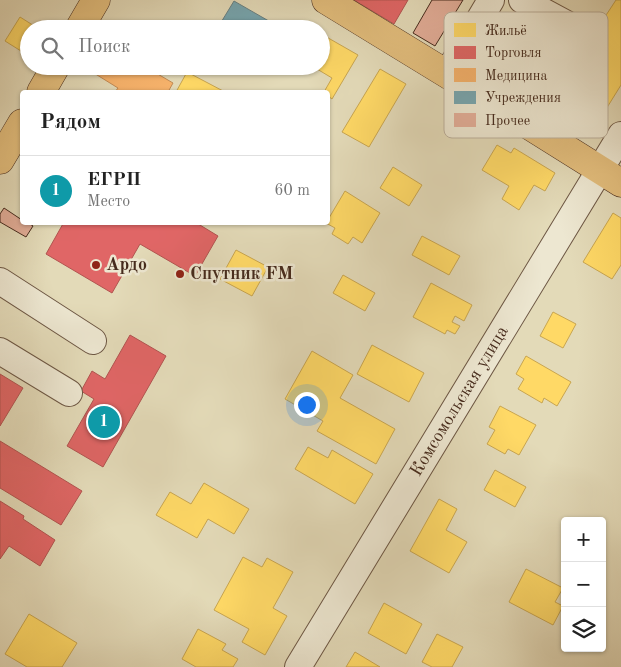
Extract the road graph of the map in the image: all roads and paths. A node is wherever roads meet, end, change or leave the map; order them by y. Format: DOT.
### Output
graph roads {
  1 [pos="96,0"];
  2 [pos="326,0"];
  3 [pos="491,0"];
  4 [pos="522,0"];
  5 [pos="484,12"];
  6 [pos="544,12"];
  7 [pos="84,20"];
  8 [pos="444,72"];
  9 [pos="50,75"];
  10 [pos="41,90"];
  11 [pos="20,126"];
  12 [pos="621,135"];
  13 [pos="548,138"];
  14 [pos="0,160"];
  15 [pos="610,177"];
  16 [pos="0,282"];
  17 [pos="93,341"];
  18 [pos="0,352"];
  19 [pos="69,393"];
  20 [pos="298,667"];
  1 -- 7 [label="main road"];
  2 -- 8 [label="main road"];
  3 -- 5 [label="street"];
  4 -- 6 [label="street"];
  9 -- 10 [label="main road"];
  11 -- 14 [label="main road"];
  12 -- 15 [label="street, Комсомольская улица"];
  13 -- 15 [label="main road"];
  15 -- 20 [label="street, Комсомольская улица"];
  16 -- 17 [label="street"];
  18 -- 19 [label="street"];
}
